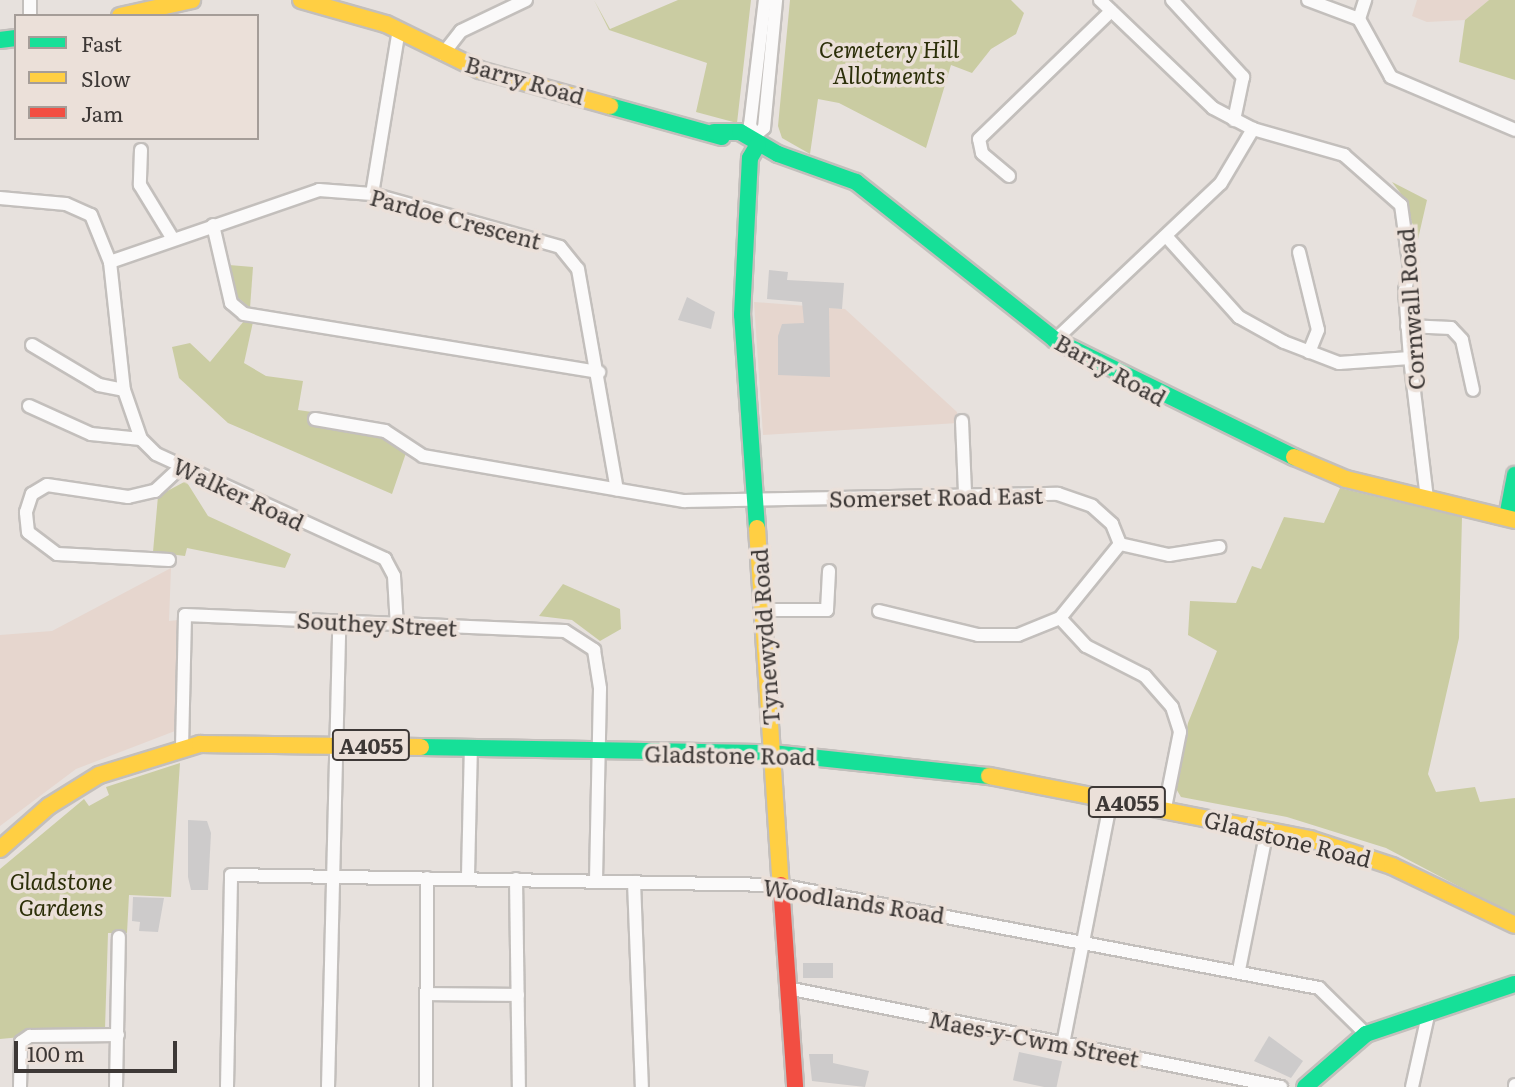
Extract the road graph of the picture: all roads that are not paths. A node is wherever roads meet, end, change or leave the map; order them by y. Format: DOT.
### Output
graph roads {
  1 [pos="192,0"];
  2 [pos="301,0"];
  3 [pos="526,0"];
  4 [pos="765,0"];
  5 [pos="776,0"];
  6 [pos="1100,0"];
  7 [pos="1171,0"];
  8 [pos="1308,0"];
  9 [pos="1365,0"];
  10 [pos="1111,11"];
  11 [pos="129,14"];
  12 [pos="1359,19"];
  13 [pos="399,30"];
  14 [pos="443,54"];
  15 [pos="1234,120"];
  16 [pos="1253,129"];
  17 [pos="1515,130"];
  18 [pos="755,142"];
  19 [pos="141,150"];
  20 [pos="1009,176"];
  21 [pos="372,194"];
  22 [pos="0,198"];
  23 [pos="213,225"];
  24 [pos="1166,236"];
  25 [pos="173,239"];
  26 [pos="1299,252"];
  27 [pos="110,262"];
  28 [pos="1407,326"];
  29 [pos="1055,340"];
  30 [pos="32,345"];
  31 [pos="1309,352"];
  32 [pos="1410,358"];
  33 [pos="599,372"];
  34 [pos="124,390"];
  35 [pos="1473,390"];
  36 [pos="29,406"];
  37 [pos="315,419"];
  38 [pos="962,421"];
  39 [pos="141,439"];
  40 [pos="181,467"];
  41 [pos="1515,475"];
  42 [pos="617,490"];
  43 [pos="965,492"];
  44 [pos="1427,499"];
  45 [pos="755,500"];
  46 [pos="1511,519"];
  47 [pos="1121,544"];
  48 [pos="1219,547"];
  49 [pos="169,559"];
  50 [pos="829,571"];
  51 [pos="762,610"];
  52 [pos="879,611"];
  53 [pos="1060,618"];
  54 [pos="339,622"];
  55 [pos="397,626"];
  56 [pos="335,744"];
  57 [pos="182,748"];
  58 [pos="471,748"];
  59 [pos="599,751"];
  60 [pos="772,753"];
  61 [pos="1111,800"];
  62 [pos="1165,808"];
  63 [pos="1266,830"];
  64 [pos="0,849"];
  65 [pos="331,875"];
  66 [pos="468,876"];
  67 [pos="427,878"];
  68 [pos="516,879"];
  69 [pos="596,879"];
  70 [pos="634,882"];
  71 [pos="779,885"];
  72 [pos="1469,904"];
  73 [pos="1515,925"];
  74 [pos="119,937"];
  75 [pos="1515,937"];
  76 [pos="1084,941"];
  77 [pos="1239,970"];
  78 [pos="1515,984"];
  79 [pos="788,988"];
  80 [pos="427,994"];
  81 [pos="519,996"];
  82 [pos="1507,996"];
  83 [pos="1429,1011"];
  84 [pos="1366,1034"];
  85 [pos="118,1035"];
  86 [pos="1062,1044"];
  87 [pos="20,1087"];
  88 [pos="116,1087"];
  89 [pos="227,1087"];
  90 [pos="328,1087"];
  91 [pos="426,1087"];
  92 [pos="519,1087"];
  93 [pos="642,1087"];
  94 [pos="796,1087"];
  95 [pos="1281,1087"];
  96 [pos="1305,1087"];
  97 [pos="1412,1087"];
  1 -- 11 [label="street"];
  2 -- 13 [label="street, Barry Road"];
  3 -- 14 [label="street"];
  4 -- 18 [label="street"];
  5 -- 18 [label="street"];
  6 -- 10 [label="street, Cornwall Road"];
  7 -- 15 [label="street"];
  8 -- 12 [label="street"];
  9 -- 12 [label="street"];
  10 -- 15 [label="street, Cornwall Road"];
  10 -- 20 [label="street"];
  12 -- 17 [label="street"];
  13 -- 14 [label="street, Barry Road"];
  13 -- 21 [label="street"];
  14 -- 18 [label="street, Barry Road"];
  15 -- 16 [label="street, Cornwall Road"];
  16 -- 24 [label="street"];
  16 -- 28 [label="street, Cornwall Road"];
  18 -- 29 [label="street, Barry Road"];
  18 -- 45 [label="street, Tynewydd Road"];
  19 -- 25 [label="street"];
  21 -- 23 [label="street, Pardoe Crescent"];
  21 -- 33 [label="street, Pardoe Crescent"];
  22 -- 27 [label="street"];
  23 -- 25 [label="street, Pardoe Crescent"];
  23 -- 33 [label="street"];
  24 -- 29 [label="street"];
  24 -- 31 [label="street"];
  25 -- 27 [label="street, Pardoe Crescent"];
  26 -- 31 [label="street"];
  27 -- 34 [label="street"];
  28 -- 32 [label="street, Cornwall Road"];
  28 -- 35 [label="street"];
  29 -- 44 [label="street, Barry Road"];
  30 -- 34 [label="street"];
  31 -- 32 [label="street"];
  32 -- 44 [label="street, Cornwall Road"];
  33 -- 42 [label="street, Pardoe Crescent"];
  34 -- 39 [label="street"];
  36 -- 39 [label="street"];
  37 -- 42 [label="street, Somerset Road East"];
  38 -- 43 [label="street"];
  39 -- 40 [label="street, Walker Road"];
  40 -- 49 [label="street"];
  40 -- 55 [label="street, Walker Road"];
  41 -- 46 [label="street"];
  42 -- 45 [label="street, Somerset Road East"];
  43 -- 45 [label="street, Somerset Road East"];
  43 -- 47 [label="street, Somerset Road East"];
  44 -- 46 [label="street, Barry Road"];
  45 -- 51 [label="street, Tynewydd Road"];
  47 -- 48 [label="street"];
  47 -- 53 [label="street"];
  50 -- 51 [label="street"];
  51 -- 60 [label="street, Tynewydd Road"];
  52 -- 53 [label="street"];
  53 -- 62 [label="street"];
  54 -- 55 [label="street, Southey Street"];
  54 -- 56 [label="street"];
  54 -- 57 [label="street, Southey Street"];
  55 -- 59 [label="street, Southey Street"];
  56 -- 57 [label="street, Gladstone Road / A4055"];
  56 -- 58 [label="street, Gladstone Road / A4055"];
  56 -- 65 [label="street"];
  57 -- 64 [label="street, Gladstone Road / A4055"];
  58 -- 59 [label="street, Gladstone Road / A4055"];
  58 -- 66 [label="street"];
  59 -- 60 [label="street, Gladstone Road / A4055"];
  59 -- 69 [label="street"];
  60 -- 61 [label="street, Gladstone Road / A4055"];
  60 -- 71 [label="street, Tynewydd Road"];
  61 -- 62 [label="street, Gladstone Road / A4055"];
  61 -- 76 [label="street"];
  62 -- 63 [label="street, Gladstone Road / A4055"];
  63 -- 72 [label="street, Gladstone Road / A4055"];
  63 -- 77 [label="street"];
  65 -- 67 [label="street, Woodlands Road"];
  65 -- 89 [label="street, Woodlands Road"];
  65 -- 90 [label="street"];
  66 -- 67 [label="street, Woodlands Road"];
  66 -- 68 [label="street, Woodlands Road"];
  67 -- 80 [label="street"];
  68 -- 69 [label="street, Woodlands Road"];
  68 -- 81 [label="street"];
  69 -- 70 [label="street, Woodlands Road"];
  70 -- 71 [label="street, Woodlands Road"];
  70 -- 93 [label="street"];
  71 -- 76 [label="street, Woodlands Road"];
  71 -- 79 [label="street, Tynewydd Road"];
  72 -- 73 [label="street, Gladstone Road / A4055"];
  72 -- 75 [label="street, Gladstone Road / A4055"];
  74 -- 85 [label="street"];
  76 -- 77 [label="street, Woodlands Road"];
  76 -- 86 [label="street"];
  77 -- 84 [label="street, Woodlands Road"];
  78 -- 82 [label="street"];
  79 -- 86 [label="street, Maes-y-Cwm Street"];
  79 -- 94 [label="street, Tynewydd Road"];
  80 -- 81 [label="street"];
  80 -- 91 [label="street"];
  81 -- 92 [label="street"];
  82 -- 83 [label="street"];
  83 -- 84 [label="street"];
  83 -- 97 [label="street"];
  84 -- 96 [label="street"];
  85 -- 87 [label="street"];
  85 -- 88 [label="street"];
  86 -- 95 [label="street, Maes-y-Cwm Street"];
}
